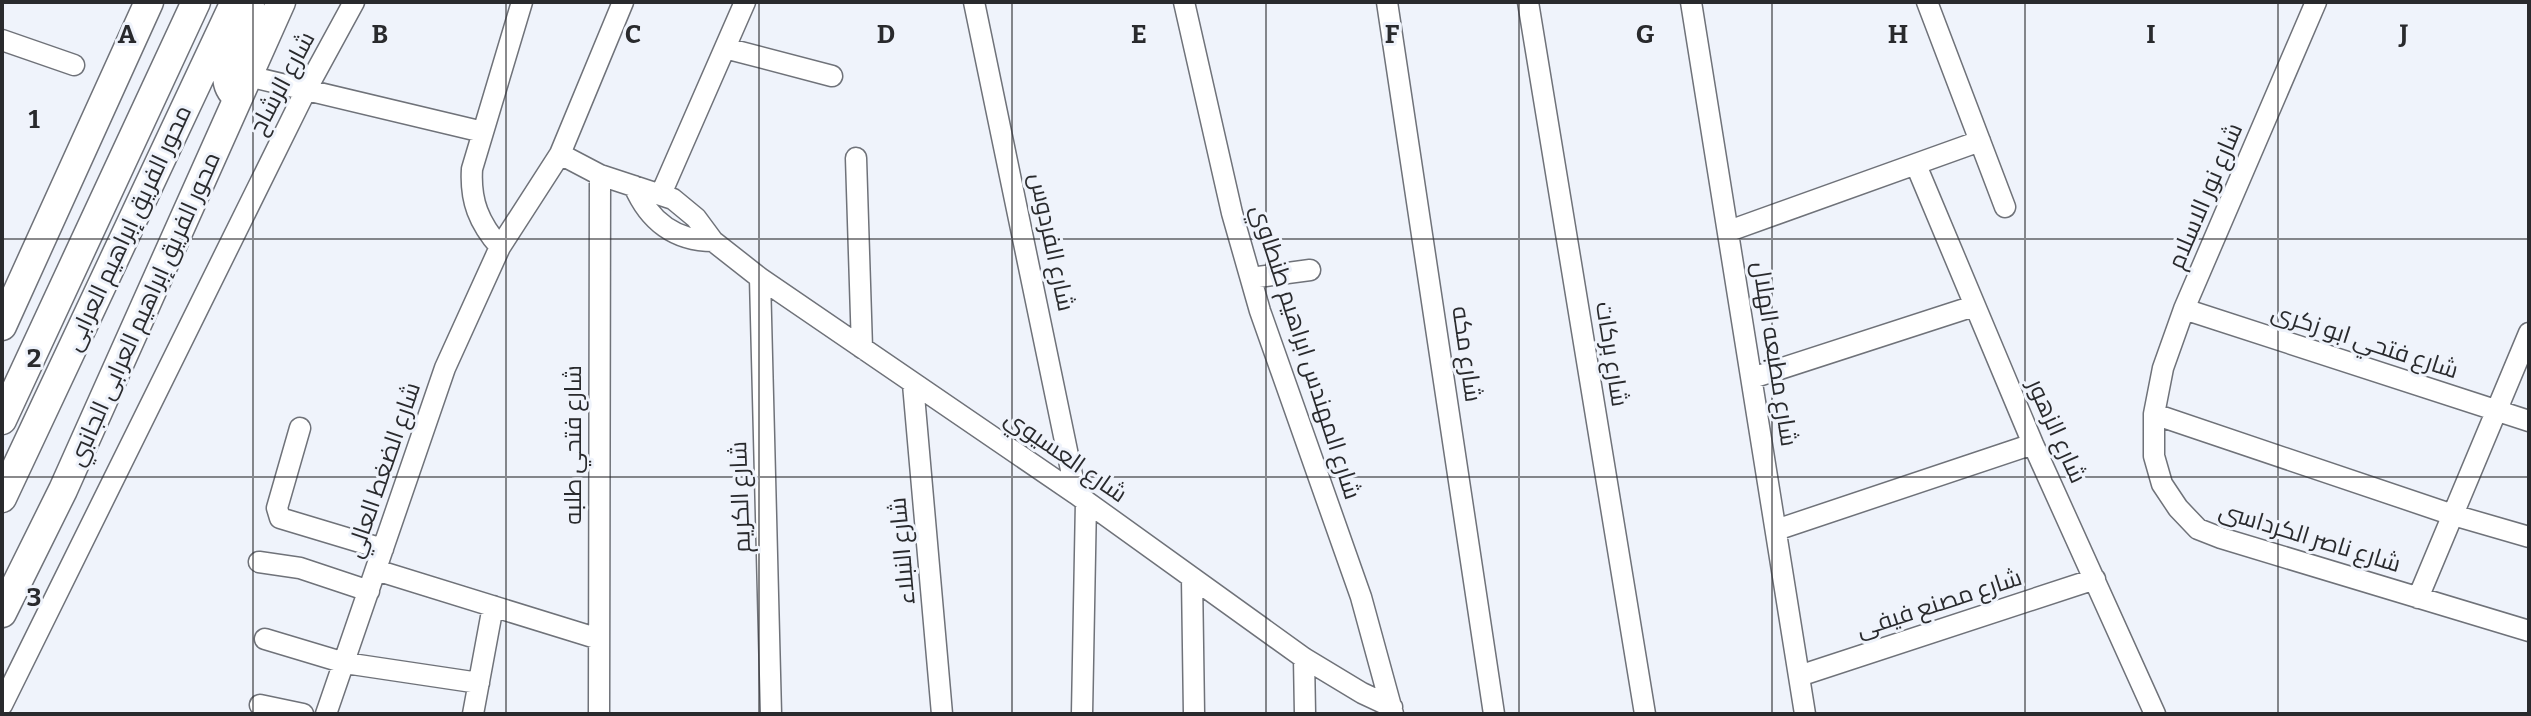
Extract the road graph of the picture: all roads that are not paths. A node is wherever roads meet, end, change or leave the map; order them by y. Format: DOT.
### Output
graph roads {
  1 [pos="149,2"];
  2 [pos="180,2"];
  3 [pos="196,2"];
  4 [pos="235,2"];
  5 [pos="249,2"];
  6 [pos="281,2"];
  7 [pos="354,2"];
  8 [pos="522,2"];
  9 [pos="623,2"];
  10 [pos="745,2"];
  11 [pos="974,2"];
  12 [pos="1184,2"];
  13 [pos="1387,2"];
  14 [pos="1528,2"];
  15 [pos="1691,2"];
  16 [pos="1927,2"];
  17 [pos="2316,2"];
  18 [pos="2,40"];
  19 [pos="725,48"];
  20 [pos="74,65"];
  21 [pos="119,70"];
  22 [pos="832,76"];
  23 [pos="243,87"];
  24 [pos="306,90"];
  25 [pos="483,132"];
  26 [pos="1980,141"];
  27 [pos="560,154"];
  28 [pos="856,158"];
  29 [pos="1916,165"];
  30 [pos="600,175"];
  31 [pos="634,186"];
  32 [pos="661,194"];
  33 [pos="2005,207"];
  34 [pos="1729,231"];
  35 [pos="713,241"];
  36 [pos="500,247"];
  37 [pos="1310,270"];
  38 [pos="760,278"];
  39 [pos="1251,278"];
  40 [pos="1974,306"];
  41 [pos="2184,309"];
  42 [pos="2,326"];
  43 [pos="2529,333"];
  44 [pos="862,348"];
  45 [pos="1752,378"];
  46 [pos="913,384"];
  47 [pos="2497,411"];
  48 [pos="2154,414"];
  49 [pos="2,420"];
  50 [pos="2529,421"];
  51 [pos="300,428"];
  52 [pos="2033,444"];
  53 [pos="2,498"];
  54 [pos="1081,498"];
  55 [pos="2453,515"];
  56 [pos="1776,530"];
  57 [pos="2529,537"];
  58 [pos="383,549"];
  59 [pos="259,562"];
  60 [pos="376,570"];
  61 [pos="1192,578"];
  62 [pos="2095,579"];
  63 [pos="369,591"];
  64 [pos="2418,598"];
  65 [pos="493,606"];
  66 [pos="2,613"];
  67 [pos="2529,631"];
  68 [pos="265,639"];
  69 [pos="599,639"];
  70 [pos="1304,658"];
  71 [pos="345,663"];
  72 [pos="1799,676"];
  73 [pos="479,683"];
  74 [pos="2,705"];
  75 [pos="260,705"];
  76 [pos="1393,711"];
  77 [pos="303,714"];
  78 [pos="326,714"];
  79 [pos="473,714"];
  80 [pos="599,714"];
  81 [pos="771,714"];
  82 [pos="942,714"];
  83 [pos="1082,714"];
  84 [pos="1194,714"];
  85 [pos="1305,714"];
  86 [pos="1494,714"];
  87 [pos="1645,714"];
  88 [pos="1805,714"];
  89 [pos="2155,714"];
  1 -- 21 [label="street"];
  2 -- 21 [label="street"];
  3 -- 49 [label="street, محور الفريق إبراهيم العرابى"];
  4 -- 53 [label="street, محور الفريق إبراهيم العرابى"];
  5 -- 23 [label="street"];
  6 -- 23 [label="street, محور الفريق إبراهيم العرابى الجانبي"];
  7 -- 24 [label="street, شارع الرشاح"];
  8 -- 25 [label="street"];
  9 -- 27 [label="street, شارع الضغط العالي"];
  10 -- 19 [label="street"];
  11 -- 54 [label="street, شارع الفردوس"];
  12 -- 39 [label="street, شارع المهندس ابراهيم طنطاوي"];
  13 -- 86 [label="street, شارع مكه"];
  14 -- 87 [label="street, شارع بركات"];
  15 -- 34 [label="street, شارع مطبعه الهلال"];
  16 -- 26 [label="street"];
  17 -- 41 [label="street, شارع نور الاسلام"];
  18 -- 20 [label="street"];
  19 -- 22 [label="street"];
  19 -- 32 [label="street"];
  21 -- 42 [label="street"];
  23 -- 24 [label="street"];
  23 -- 66 [label="street, محور الفريق إبراهيم العرابى الجانبي"];
  24 -- 25 [label="street"];
  24 -- 74 [label="street, شارع الرشاح"];
  25 -- 36 [label="street"];
  26 -- 29 [label="street"];
  26 -- 33 [label="street"];
  27 -- 30 [label="street, شارع العسيوي"];
  27 -- 36 [label="street, شارع الضغط العالي"];
  28 -- 44 [label="street"];
  29 -- 34 [label="street"];
  29 -- 40 [label="street, شارع الزهور"];
  30 -- 31 [label="street, شارع العسيوي"];
  30 -- 69 [label="street, شارع فتحي طلبه"];
  31 -- 32 [label="street, شارع العسيوي"];
  31 -- 35 [label="street, شارع العسيوي"];
  32 -- 35 [label="street, شارع العسيوي"];
  34 -- 45 [label="street, شارع مطبعه الهلال"];
  35 -- 38 [label="street, شارع العسيوي"];
  36 -- 58 [label="street, شارع الضغط العالي"];
  37 -- 39 [label="street"];
  38 -- 44 [label="street, شارع العسيوي"];
  38 -- 81 [label="street, شارع الكريم"];
  39 -- 76 [label="street, شارع المهندس ابراهيم طنطاوي"];
  40 -- 45 [label="street"];
  40 -- 52 [label="street, شارع الزهور"];
  41 -- 47 [label="street, شارع فتحي ابو زكرى"];
  41 -- 48 [label="street, شارع نور الاسلام"];
  43 -- 47 [label="street"];
  44 -- 46 [label="street, شارع العسيوي"];
  45 -- 56 [label="street, شارع مطبعه الهلال"];
  46 -- 54 [label="street, شارع العسيوي"];
  46 -- 82 [label="street, شارع النبلاء"];
  47 -- 50 [label="street, شارع فتحي ابو زكرى"];
  47 -- 55 [label="street"];
  48 -- 55 [label="street"];
  48 -- 64 [label="street, شارع ناصر الكرداسى"];
  51 -- 58 [label="street"];
  52 -- 56 [label="street"];
  52 -- 62 [label="street, شارع الزهور"];
  54 -- 61 [label="street, شارع العسيوي"];
  54 -- 83 [label="street, شارع الفردوس"];
  55 -- 57 [label="street"];
  55 -- 64 [label="street"];
  56 -- 72 [label="street, شارع مطبعه الهلال"];
  58 -- 60 [label="street, شارع الضغط العالي"];
  59 -- 63 [label="street"];
  60 -- 63 [label="street, شارع الضغط العالي"];
  60 -- 65 [label="street"];
  61 -- 70 [label="street, شارع العسيوي"];
  61 -- 84 [label="street"];
  62 -- 72 [label="street, شارع مصنع فيفى"];
  62 -- 89 [label="street, شارع الزهور"];
  63 -- 71 [label="street, شارع الضغط العالي"];
  64 -- 67 [label="street, شارع ناصر الكرداسى"];
  65 -- 69 [label="street"];
  65 -- 73 [label="street"];
  68 -- 71 [label="street"];
  69 -- 80 [label="street, شارع فتحي طلبه"];
  70 -- 76 [label="street, شارع العسيوي"];
  70 -- 85 [label="street"];
  71 -- 73 [label="street"];
  71 -- 78 [label="street, شارع الضغط العالي"];
  72 -- 88 [label="street, شارع مطبعه الهلال"];
  73 -- 79 [label="street"];
  75 -- 77 [label="street"];
}
